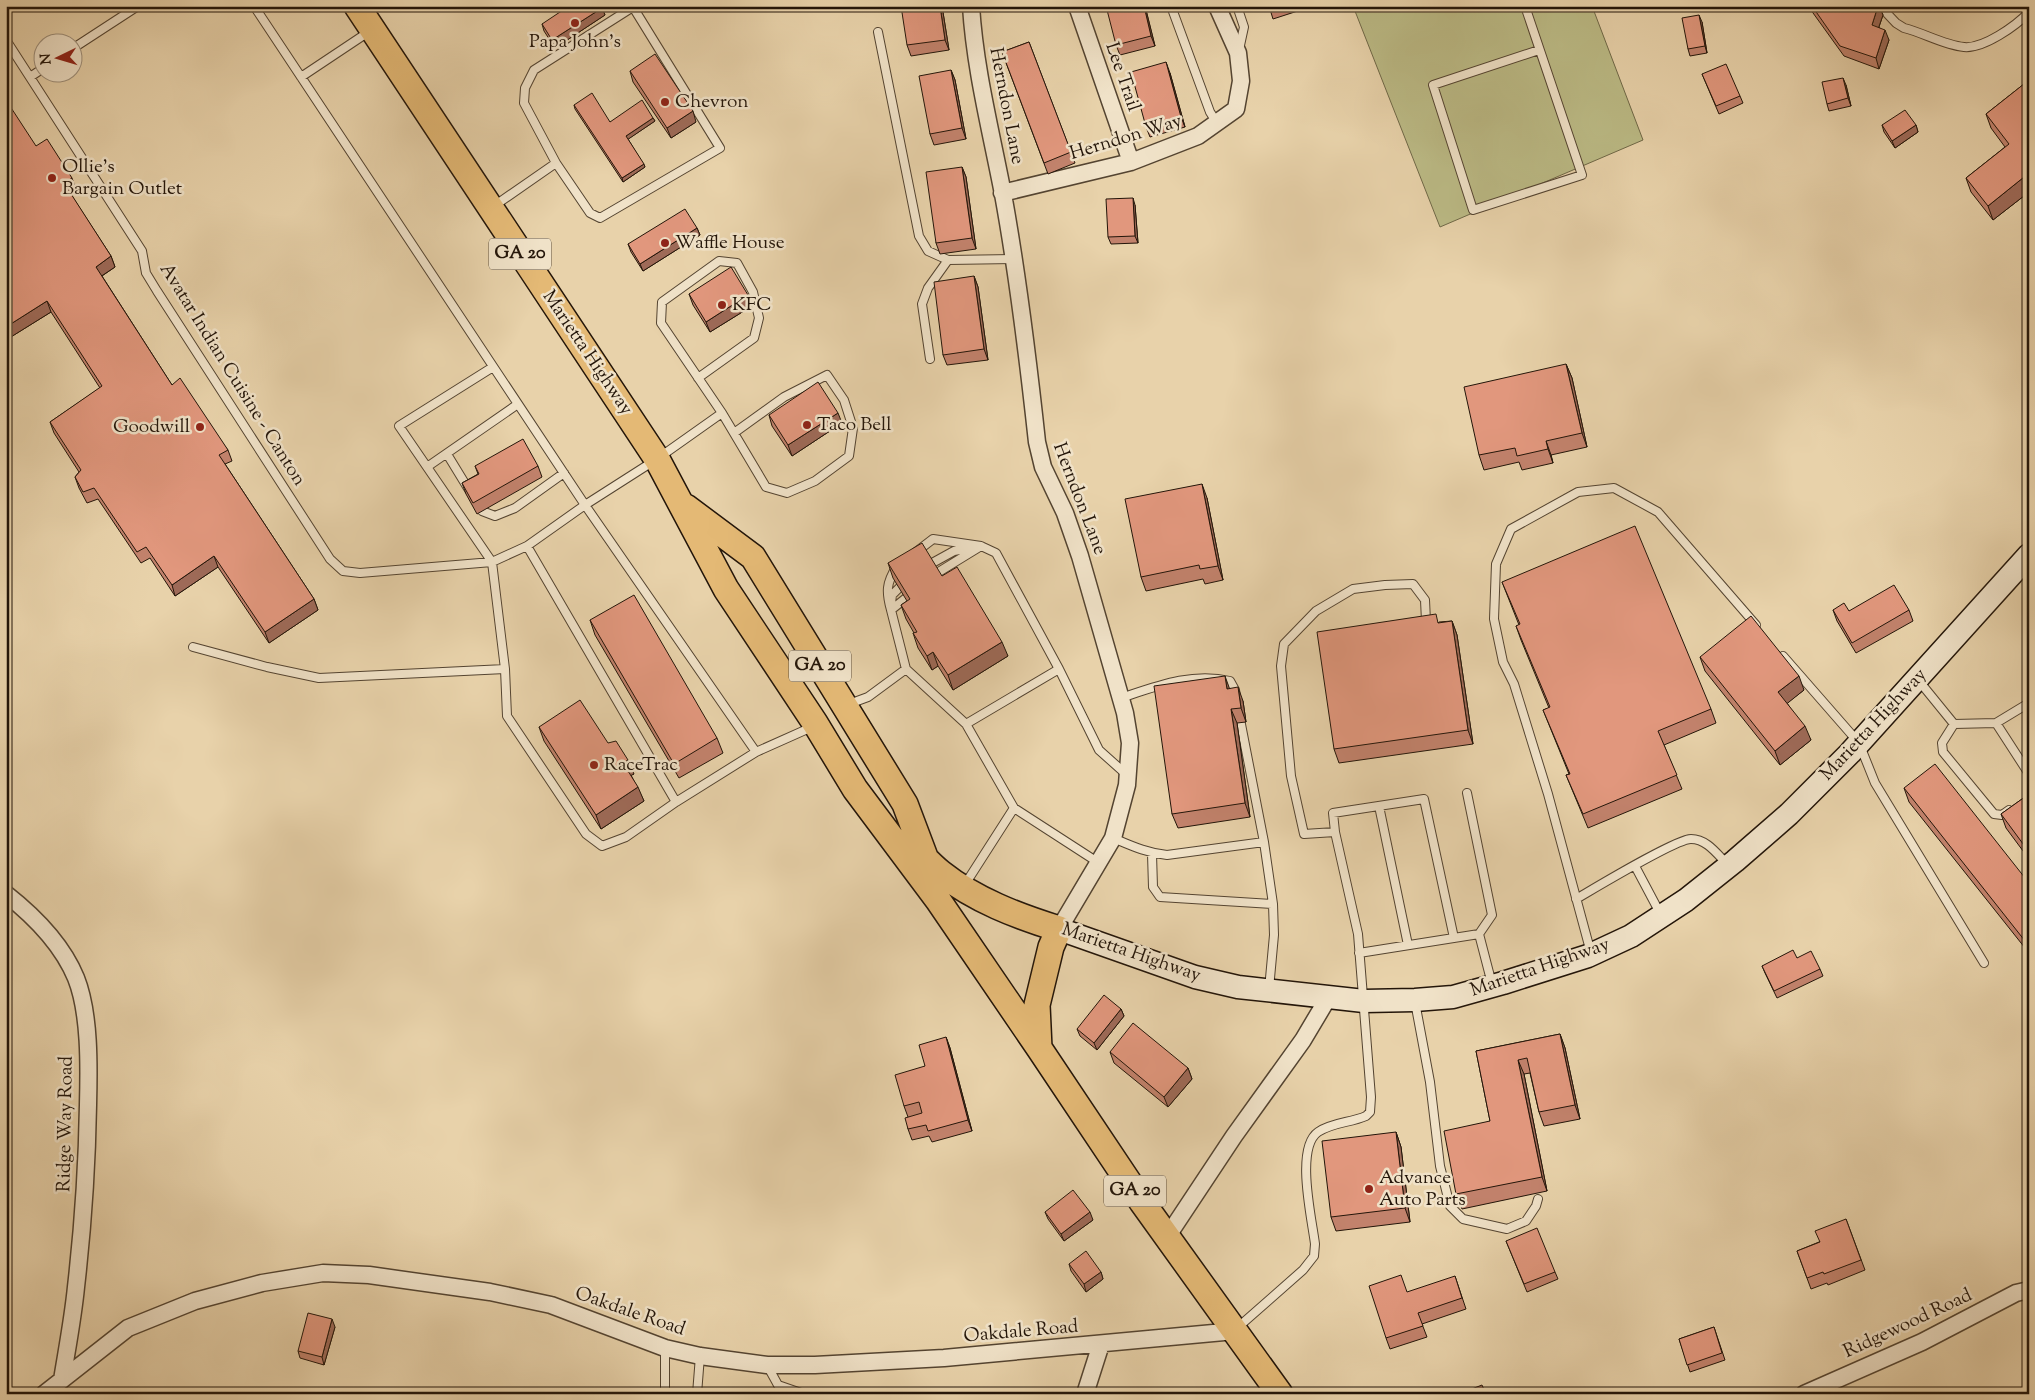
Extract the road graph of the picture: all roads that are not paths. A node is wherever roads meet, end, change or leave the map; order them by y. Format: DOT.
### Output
graph roads {
  1 [pos="138,6"];
  2 [pos="254,6"];
  3 [pos="358,6"];
  4 [pos="971,6"];
  5 [pos="1077,6"];
  6 [pos="1171,6"];
  7 [pos="1217,6"];
  8 [pos="1237,6"];
  9 [pos="1525,6"];
  10 [pos="1880,6"];
  11 [pos="2029,12"];
  12 [pos="372,29"];
  13 [pos="878,32"];
  14 [pos="6,40"];
  15 [pos="82,42"];
  16 [pos="1539,50"];
  17 [pos="1238,53"];
  18 [pos="30,77"];
  19 [pos="301,77"];
  20 [pos="1217,123"];
  21 [pos="1131,162"];
  22 [pos="556,163"];
  23 [pos="1002,193"];
  24 [pos="490,209"];
  25 [pos="1014,259"];
  26 [pos="948,260"];
  27 [pos="930,359"];
  28 [pos="494,367"];
  29 [pos="698,378"];
  30 [pos="518,404"];
  31 [pos="722,413"];
  32 [pos="734,433"];
  33 [pos="447,454"];
  34 [pos="657,459"];
  35 [pos="427,467"];
  36 [pos="564,472"];
  37 [pos="470,492"];
  38 [pos="680,503"];
  39 [pos="585,505"];
  40 [pos="482,511"];
  41 [pos="527,546"];
  42 [pos="981,546"];
  43 [pos="912,554"];
  44 [pos="904,560"];
  45 [pos="492,562"];
  46 [pos="2026,564"];
  47 [pos="937,573"];
  48 [pos="906,598"];
  49 [pos="891,610"];
  50 [pos="1426,621"];
  51 [pos="1762,632"];
  52 [pos="1774,646"];
  53 [pos="193,647"];
  54 [pos="505,669"];
  55 [pos="1059,669"];
  56 [pos="906,670"];
  57 [pos="1917,679"];
  58 [pos="1121,698"];
  59 [pos="2029,703"];
  60 [pos="844,705"];
  61 [pos="1996,723"];
  62 [pos="966,724"];
  63 [pos="1954,724"];
  64 [pos="816,726"];
  65 [pos="1859,743"];
  66 [pos="756,752"];
  67 [pos="1127,774"];
  68 [pos="2029,774"];
  69 [pos="855,789"];
  70 [pos="1467,793"];
  71 [pos="676,802"];
  72 [pos="2016,805"];
  73 [pos="1379,806"];
  74 [pos="1014,808"];
  75 [pos="1335,832"];
  76 [pos="1113,838"];
  77 [pos="1264,842"];
  78 [pos="1152,854"];
  79 [pos="925,857"];
  80 [pos="1099,864"];
  81 [pos="1635,866"];
  82 [pos="1729,866"];
  83 [pos="963,888"];
  84 [pos="6,894"];
  85 [pos="1576,899"];
  86 [pos="1273,904"];
  87 [pos="1661,916"];
  88 [pos="1059,928"];
  89 [pos="1479,934"];
  90 [pos="1454,938"];
  91 [pos="1408,945"];
  92 [pos="1359,953"];
  93 [pos="1591,954"];
  94 [pos="1984,962"];
  95 [pos="1492,986"];
  96 [pos="1269,991"];
  97 [pos="1328,998"];
  98 [pos="1415,1000"];
  99 [pos="1364,1002"];
  100 [pos="1039,1048"];
  101 [pos="1538,1199"];
  102 [pos="1167,1237"];
  103 [pos="2029,1290"];
  104 [pos="1235,1331"];
  105 [pos="1101,1344"];
  106 [pos="665,1348"];
  107 [pos="700,1356"];
  108 [pos="767,1365"];
  109 [pos="62,1380"];
  110 [pos="44,1394"];
  111 [pos="665,1394"];
  112 [pos="697,1394"];
  113 [pos="804,1394"];
  114 [pos="1085,1394"];
  115 [pos="1280,1394"];
  116 [pos="1804,1394"];
  1 -- 15 [label="lane"];
  2 -- 19 [label="lane"];
  3 -- 12 [label="main road, Marietta Highway / GA 20"];
  4 -- 23 [label="street, Herndon Lane"];
  5 -- 21 [label="street, Lee Trail"];
  6 -- 20 [label="lane"];
  7 -- 17 [label="street, Herndon Way"];
  8 -- 17 [label="lane"];
  9 -- 16 [label="lane"];
  10 -- 11 [label="lane"];
  12 -- 19 [label="lane"];
  12 -- 24 [label="main road, Marietta Highway / GA 20"];
  13 -- 26 [label="lane"];
  14 -- 18 [label="lane, Avatar Indian Cuisine - Canton"];
  16 -- 16 [label="lane"];
  17 -- 20 [label="street, Herndon Way"];
  18 -- 45 [label="lane, Avatar Indian Cuisine - Canton"];
  19 -- 28 [label="lane"];
  20 -- 21 [label="street, Herndon Way"];
  21 -- 23 [label="street, Herndon Way"];
  22 -- 22 [label="lane"];
  22 -- 24 [label="lane"];
  23 -- 25 [label="street, Herndon Lane"];
  24 -- 34 [label="main road, Marietta Highway / GA 20"];
  25 -- 26 [label="lane"];
  25 -- 58 [label="street, Herndon Lane"];
  26 -- 27 [label="lane"];
  28 -- 30 [label="lane"];
  28 -- 35 [label="lane"];
  29 -- 29 [label="lane"];
  29 -- 31 [label="lane"];
  30 -- 33 [label="lane"];
  30 -- 36 [label="lane"];
  31 -- 32 [label="lane"];
  31 -- 34 [label="lane, Avatar Indian Cuisine - Canton"];
  32 -- 32 [label="lane"];
  33 -- 35 [label="lane"];
  33 -- 37 [label="lane"];
  34 -- 38 [label="main road, Marietta Highway / GA 20"];
  34 -- 39 [label="lane, Avatar Indian Cuisine - Canton"];
  35 -- 45 [label="lane"];
  36 -- 39 [label="lane"];
  36 -- 40 [label="lane"];
  38 -- 60 [label="main road, Marietta Highway / GA 20"];
  38 -- 64 [label="main road, Marietta Highway / GA 20"];
  39 -- 41 [label="lane, Avatar Indian Cuisine - Canton"];
  39 -- 66 [label="lane"];
  41 -- 45 [label="lane, Avatar Indian Cuisine - Canton"];
  41 -- 71 [label="lane"];
  42 -- 43 [label="lane"];
  42 -- 47 [label="lane"];
  42 -- 49 [label="lane"];
  42 -- 55 [label="lane"];
  44 -- 49 [label="lane"];
  45 -- 54 [label="lane"];
  46 -- 57 [label="main road, Marietta Highway"];
  48 -- 49 [label="lane"];
  49 -- 56 [label="lane"];
  50 -- 75 [label="lane"];
  51 -- 85 [label="lane"];
  52 -- 65 [label="lane"];
  53 -- 54 [label="lane"];
  54 -- 71 [label="lane"];
  55 -- 62 [label="lane"];
  55 -- 67 [label="lane"];
  56 -- 60 [label="lane"];
  56 -- 62 [label="lane"];
  57 -- 63 [label="lane"];
  57 -- 65 [label="main road, Marietta Highway"];
  58 -- 67 [label="street, Herndon Lane"];
  58 -- 77 [label="lane"];
  59 -- 61 [label="lane"];
  60 -- 79 [label="main road, Marietta Highway / GA 20"];
  61 -- 63 [label="lane"];
  61 -- 68 [label="lane"];
  62 -- 74 [label="lane"];
  63 -- 72 [label="lane"];
  64 -- 66 [label="lane"];
  64 -- 69 [label="main road, Marietta Highway / GA 20"];
  65 -- 82 [label="main road, Marietta Highway"];
  65 -- 94 [label="lane"];
  66 -- 71 [label="lane"];
  67 -- 76 [label="street, Herndon Lane"];
  69 -- 79 [label="main road, Marietta Highway"];
  69 -- 100 [label="main road, Marietta Highway / GA 20"];
  70 -- 89 [label="lane"];
  73 -- 75 [label="lane"];
  73 -- 90 [label="lane"];
  73 -- 91 [label="lane"];
  74 -- 80 [label="lane"];
  74 -- 83 [label="lane"];
  75 -- 92 [label="lane"];
  76 -- 78 [label="lane"];
  76 -- 80 [label="street, Herndon Lane"];
  77 -- 78 [label="lane"];
  77 -- 86 [label="lane"];
  78 -- 86 [label="lane"];
  79 -- 83 [label="main road, Marietta Highway / GA 20"];
  80 -- 88 [label="street, Herndon Lane"];
  81 -- 82 [label="lane"];
  81 -- 85 [label="lane"];
  81 -- 87 [label="lane"];
  82 -- 87 [label="main road, Marietta Highway"];
  83 -- 88 [label="main road, Marietta Highway / GA 20"];
  84 -- 109 [label="street, Ridge Way Road"];
  85 -- 93 [label="lane"];
  86 -- 96 [label="lane"];
  87 -- 93 [label="main road, Marietta Highway"];
  88 -- 96 [label="main road, Marietta Highway"];
  88 -- 100 [label="main road"];
  89 -- 90 [label="lane"];
  89 -- 95 [label="lane"];
  90 -- 91 [label="lane"];
  91 -- 92 [label="lane"];
  92 -- 99 [label="lane"];
  93 -- 95 [label="main road, Marietta Highway"];
  95 -- 98 [label="main road, Marietta Highway"];
  96 -- 97 [label="main road, Marietta Highway"];
  97 -- 99 [label="main road, Marietta Highway"];
  97 -- 102 [label="street"];
  98 -- 99 [label="main road, Marietta Highway"];
  98 -- 101 [label="lane"];
  99 -- 104 [label="lane"];
  100 -- 102 [label="main road, Marietta Highway / GA 20"];
  102 -- 104 [label="main road, Marietta Highway / GA 20"];
  103 -- 116 [label="street, Ridgewood Road"];
  104 -- 105 [label="street, Oakdale Road"];
  104 -- 115 [label="main road, GA 20"];
  105 -- 108 [label="street, Oakdale Road"];
  105 -- 114 [label="street"];
  106 -- 107 [label="street, Oakdale Road"];
  106 -- 109 [label="street, Oakdale Road"];
  106 -- 111 [label="lane"];
  107 -- 108 [label="street, Oakdale Road"];
  107 -- 112 [label="lane"];
  108 -- 113 [label="lane"];
  109 -- 110 [label="street, Oakdale Road"];
}
